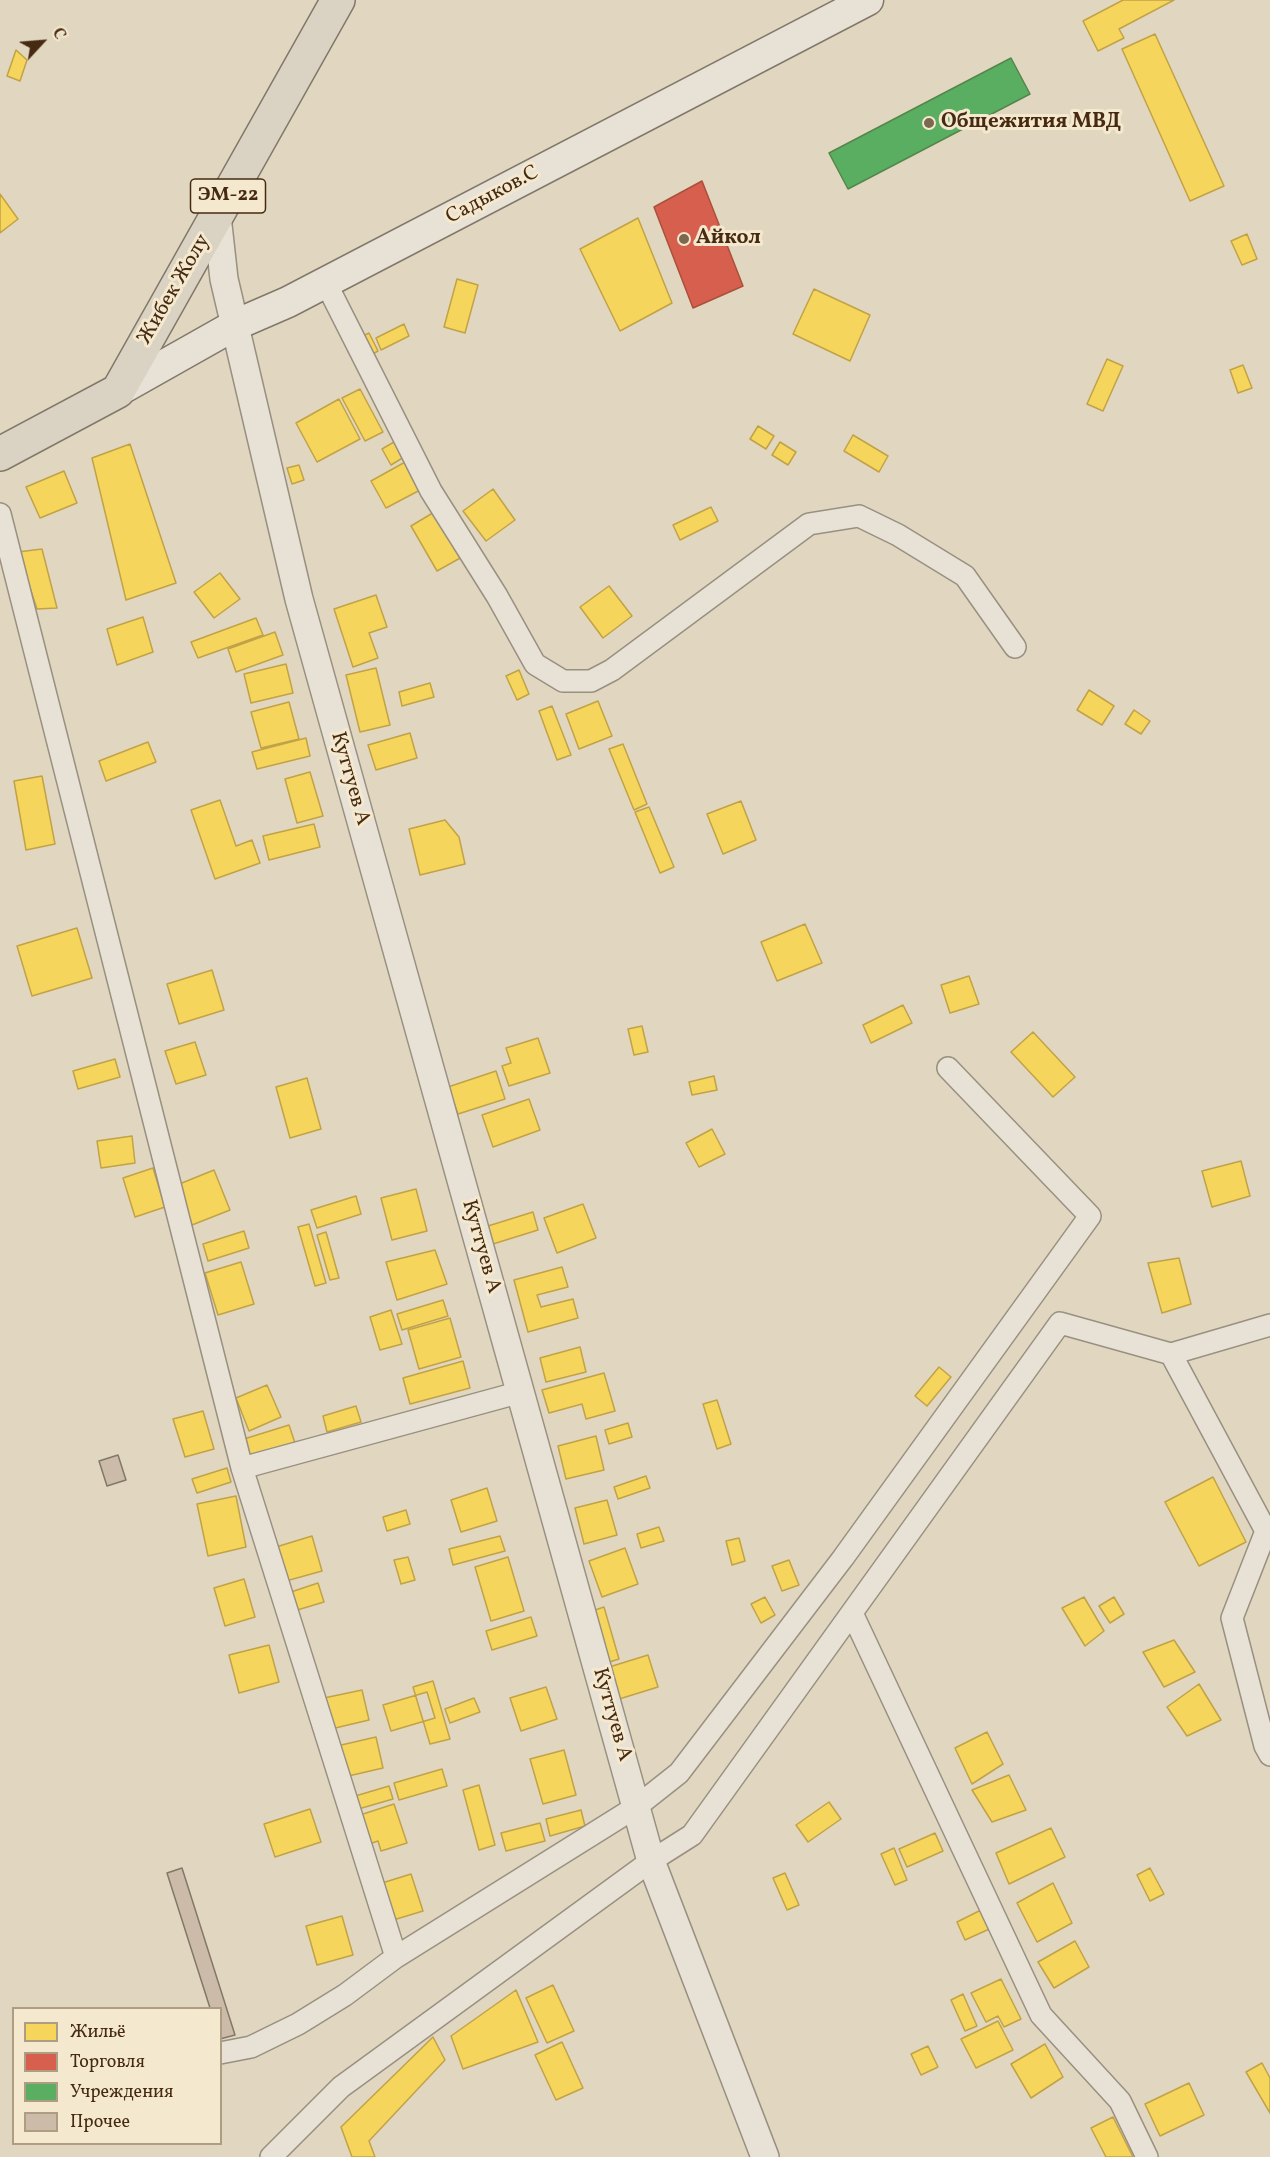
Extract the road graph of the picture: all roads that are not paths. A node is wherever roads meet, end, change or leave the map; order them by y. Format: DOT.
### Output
graph roads {
  1 [pos="338,0"];
  2 [pos="867,0"];
  3 [pos="217,216"];
  4 [pos="328,281"];
  5 [pos="234,325"];
  6 [pos="118,391"];
  7 [pos="0,454"];
  8 [pos="0,514"];
  9 [pos="1016,647"];
  10 [pos="948,1068"];
  11 [pos="1270,1325"];
  12 [pos="1171,1354"];
  13 [pos="521,1392"];
  14 [pos="242,1468"];
  15 [pos="852,1613"];
  16 [pos="1270,1755"];
  17 [pos="636,1807"];
  18 [pos="651,1861"];
  19 [pos="396,1957"];
  20 [pos="222,2053"];
  21 [pos="271,2157"];
  22 [pos="765,2157"];
  23 [pos="1147,2157"];
  1 -- 3 [label="main road, Жибек Жолу / ЭМ-22"];
  2 -- 4 [label="main road, Садыков.С"];
  3 -- 5 [label="street, Куттуев А"];
  3 -- 6 [label="main road, Жибек Жолу / ЭМ-22"];
  4 -- 5 [label="main road, Садыков.С"];
  4 -- 9 [label="street"];
  5 -- 6 [label="main road, Садыков.С"];
  5 -- 13 [label="street, Куттуев А"];
  6 -- 7 [label="main road"];
  8 -- 14 [label="street"];
  10 -- 17 [label="street"];
  11 -- 12 [label="street"];
  12 -- 15 [label="street"];
  12 -- 16 [label="street"];
  13 -- 14 [label="street"];
  13 -- 17 [label="street, Куттуев А"];
  14 -- 19 [label="street"];
  15 -- 18 [label="street"];
  15 -- 23 [label="street"];
  17 -- 18 [label="street, Куттуев А"];
  17 -- 19 [label="street"];
  18 -- 21 [label="street"];
  18 -- 22 [label="street, Куттуев А"];
  19 -- 20 [label="street"];
}
